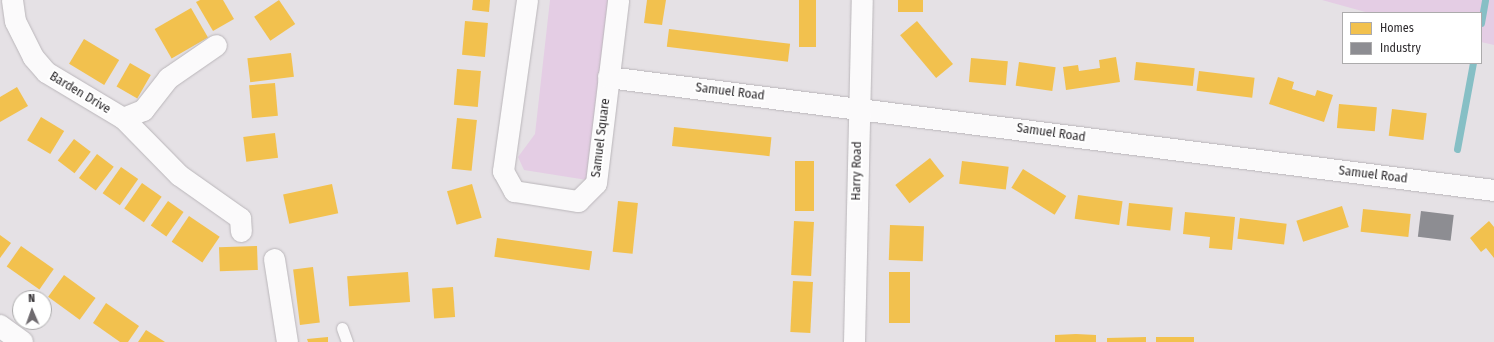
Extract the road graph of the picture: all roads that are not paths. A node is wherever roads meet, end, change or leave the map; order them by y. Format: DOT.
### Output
graph roads {
  1 [pos="12,0"];
  2 [pos="527,0"];
  3 [pos="618,0"];
  4 [pos="862,0"];
  5 [pos="216,45"];
  6 [pos="608,77"];
  7 [pos="858,108"];
  8 [pos="123,118"];
  9 [pos="1494,190"];
  10 [pos="241,231"];
  11 [pos="274,259"];
  12 [pos="0,326"];
  13 [pos="342,328"];
  14 [pos="22,342"];
  15 [pos="287,342"];
  16 [pos="347,342"];
  17 [pos="854,342"];
  1 -- 8 [label="street, Barden Drive"];
  2 -- 6 [label="street, Samuel Square"];
  3 -- 6 [label="street, Samuel Square"];
  4 -- 7 [label="street, Harry Road"];
  5 -- 8 [label="street, Barden Drive"];
  6 -- 7 [label="street, Samuel Road"];
  7 -- 9 [label="street, Samuel Road"];
  7 -- 17 [label="street, Harry Road"];
  8 -- 10 [label="street, Barden Drive"];
  11 -- 15 [label="street"];
  12 -- 14 [label="street"];
  13 -- 16 [label="lane"];
}
